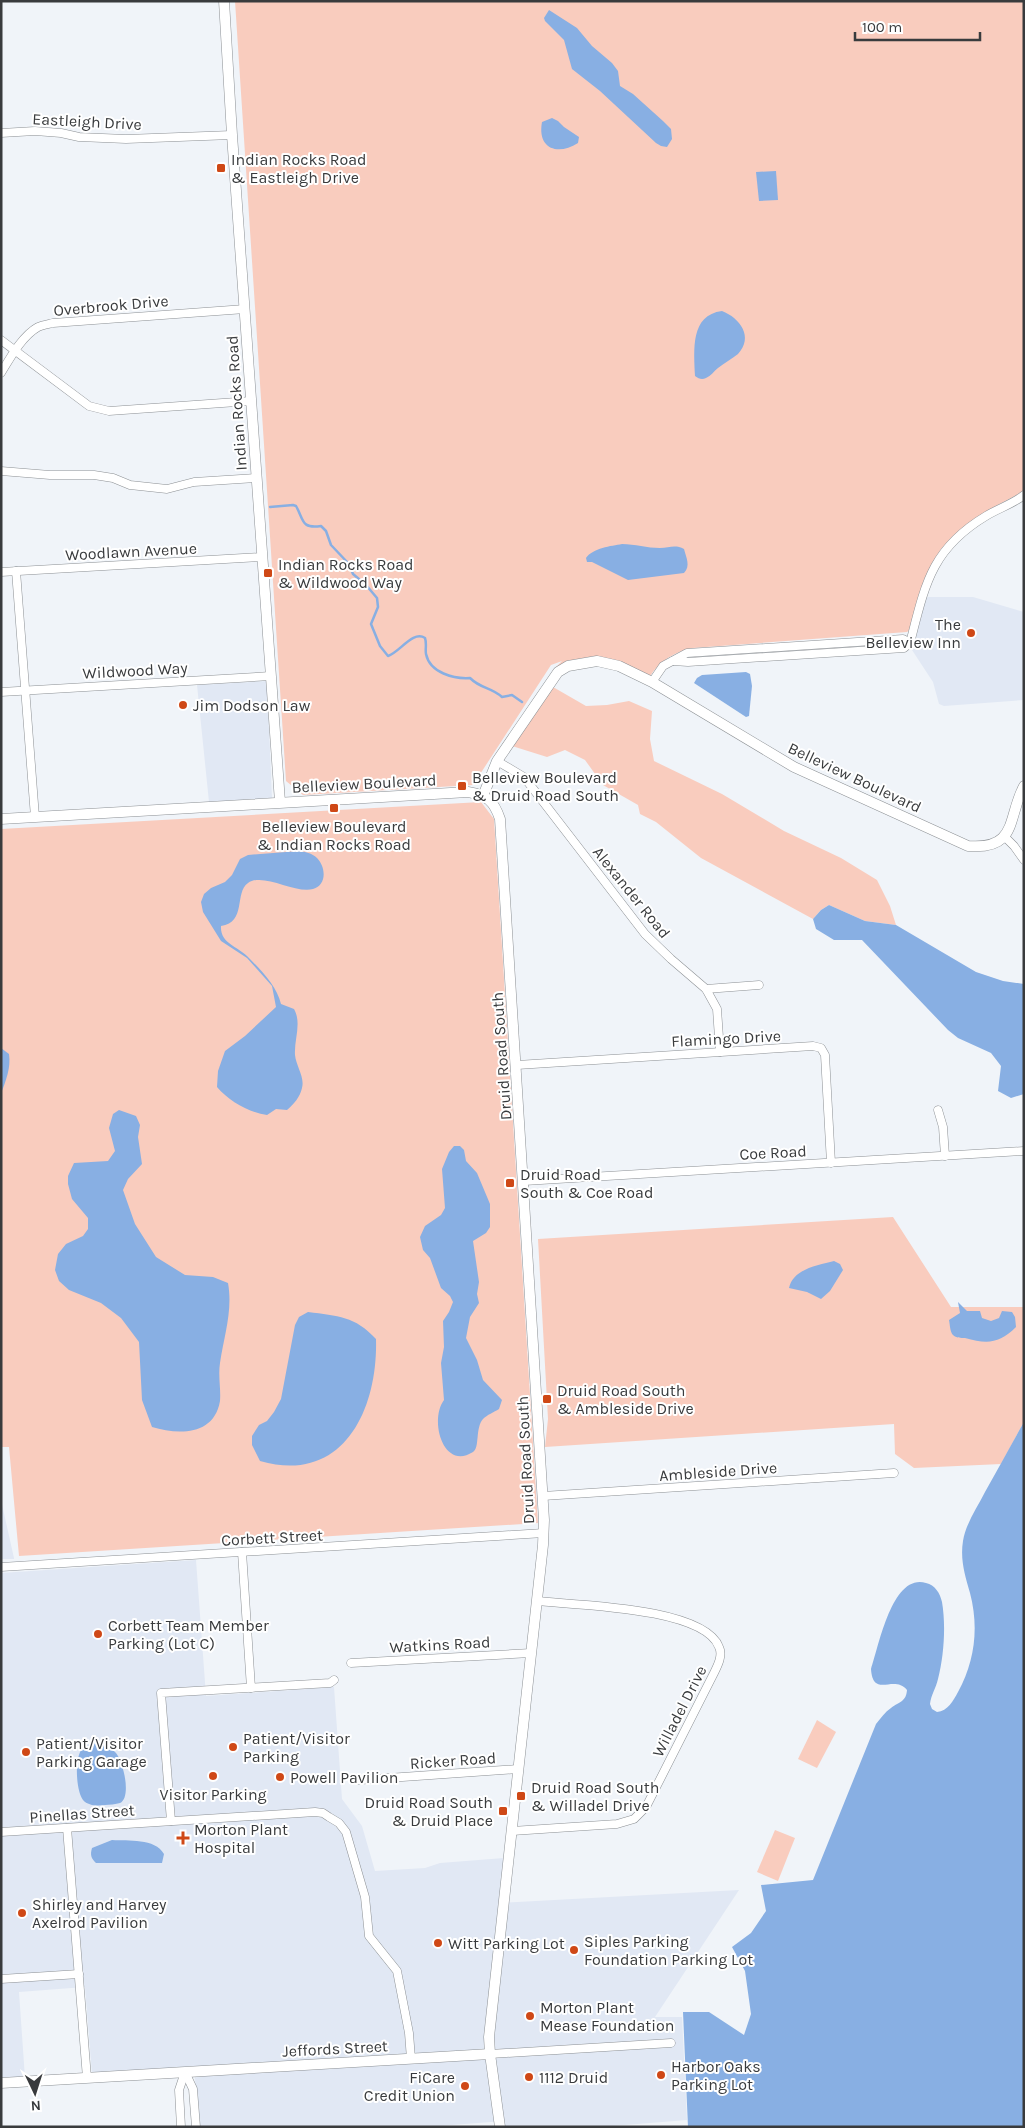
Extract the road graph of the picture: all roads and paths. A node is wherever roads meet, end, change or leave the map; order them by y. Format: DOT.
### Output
graph roads {
  1 [pos="224,1"];
  2 [pos="1,133"];
  3 [pos="232,135"];
  4 [pos="245,308"];
  5 [pos="1,340"];
  6 [pos="15,351"];
  7 [pos="1,373"];
  8 [pos="251,401"];
  9 [pos="1,471"];
  10 [pos="256,478"];
  11 [pos="1024,495"];
  12 [pos="262,557"];
  13 [pos="16,571"];
  14 [pos="1,572"];
  15 [pos="271,676"];
  16 [pos="652,682"];
  17 [pos="24,690"];
  18 [pos="1,692"];
  19 [pos="497,760"];
  20 [pos="1024,786"];
  21 [pos="482,796"];
  22 [pos="280,802"];
  23 [pos="35,817"];
  24 [pos="1,819"];
  25 [pos="1005,837"];
  26 [pos="1024,860"];
  27 [pos="759,985"];
  28 [pos="706,989"];
  29 [pos="720,1052"];
  30 [pos="517,1064"];
  31 [pos="938,1110"];
  32 [pos="1024,1151"];
  33 [pos="945,1156"];
  34 [pos="831,1163"];
  35 [pos="524,1181"];
  36 [pos="894,1473"];
  37 [pos="542,1496"];
  38 [pos="544,1534"];
  39 [pos="242,1552"];
  40 [pos="1,1567"];
  41 [pos="537,1601"];
  42 [pos="531,1652"];
  43 [pos="351,1664"];
  44 [pos="334,1680"];
  45 [pos="251,1688"];
  46 [pos="518,1769"];
  47 [pos="359,1780"];
  48 [pos="171,1821"];
  49 [pos="67,1828"];
  50 [pos="512,1831"];
  51 [pos="1,1832"];
  52 [pos="79,1974"];
  53 [pos="1,1979"];
  54 [pos="671,2043"];
  55 [pos="490,2054"];
  56 [pos="411,2059"];
  57 [pos="185,2072"];
  58 [pos="87,2078"];
  59 [pos="1,2083"];
  60 [pos="181,2127"];
  61 [pos="196,2127"];
  62 [pos="500,2127"];
  1 -- 3 [label="street, Indian Rocks Road"];
  2 -- 3 [label="street, Eastleigh Drive"];
  3 -- 4 [label="street, Indian Rocks Road"];
  4 -- 6 [label="street, Overbrook Drive"];
  4 -- 8 [label="street, Indian Rocks Road"];
  5 -- 6 [label="street"];
  6 -- 7 [label="street, Overbrook Drive"];
  6 -- 8 [label="street"];
  8 -- 10 [label="street, Indian Rocks Road"];
  9 -- 10 [label="street"];
  10 -- 12 [label="street, Indian Rocks Road"];
  11 -- 16 [label="street"];
  12 -- 13 [label="street, Woodlawn Avenue"];
  12 -- 15 [label="street, Indian Rocks Road"];
  13 -- 14 [label="street, Woodlawn Avenue"];
  13 -- 17 [label="street"];
  15 -- 17 [label="street, Wildwood Way"];
  15 -- 22 [label="street, Indian Rocks Road"];
  16 -- 19 [label="street, Belleview Boulevard"];
  16 -- 25 [label="street, Belleview Boulevard"];
  17 -- 18 [label="street, Wildwood Way"];
  17 -- 23 [label="street"];
  19 -- 21 [label="street, Belleview Boulevard"];
  19 -- 28 [label="street, Alexander Road"];
  20 -- 25 [label="street"];
  21 -- 22 [label="street, Belleview Boulevard"];
  21 -- 30 [label="street, Druid Road South"];
  22 -- 23 [label="street, Belleview Boulevard"];
  23 -- 24 [label="street, Belleview Boulevard"];
  25 -- 26 [label="street"];
  27 -- 28 [label="street"];
  28 -- 29 [label="street, Alexander Road"];
  29 -- 30 [label="street, Flamingo Drive"];
  29 -- 34 [label="street, Flamingo Drive"];
  30 -- 35 [label="street, Druid Road South"];
  31 -- 33 [label="street"];
  32 -- 33 [label="street, Coe Road"];
  33 -- 34 [label="street, Coe Road"];
  34 -- 35 [label="street, Coe Road"];
  35 -- 37 [label="street, Druid Road South"];
  36 -- 37 [label="street, Ambleside Drive"];
  37 -- 38 [label="street, Druid Road South"];
  38 -- 39 [label="street, Corbett Street"];
  38 -- 41 [label="street, Druid Road South"];
  39 -- 40 [label="street, Corbett Street"];
  39 -- 45 [label="street"];
  41 -- 42 [label="street, Druid Road South"];
  41 -- 50 [label="street, Willadel Drive"];
  42 -- 43 [label="street, Watkins Road"];
  42 -- 46 [label="street, Druid Road South"];
  44 -- 45 [label="street"];
  45 -- 48 [label="street"];
  46 -- 47 [label="street, Ricker Road"];
  46 -- 50 [label="street, Druid Road South"];
  48 -- 49 [label="street, Pinellas Street"];
  48 -- 56 [label="street, Pinellas Street"];
  49 -- 51 [label="street, Pinellas Street"];
  49 -- 52 [label="street"];
  50 -- 55 [label="street, Druid Road South"];
  52 -- 53 [label="street"];
  52 -- 58 [label="street"];
  54 -- 55 [label="street, Jeffords Street"];
  55 -- 56 [label="street, Jeffords Street"];
  55 -- 62 [label="street, Druid Road South"];
  56 -- 57 [label="street, Jeffords Street"];
  57 -- 58 [label="street, Jeffords Street"];
  57 -- 60 [label="street"];
  57 -- 61 [label="street"];
  58 -- 59 [label="street, Jeffords Street"];
}
